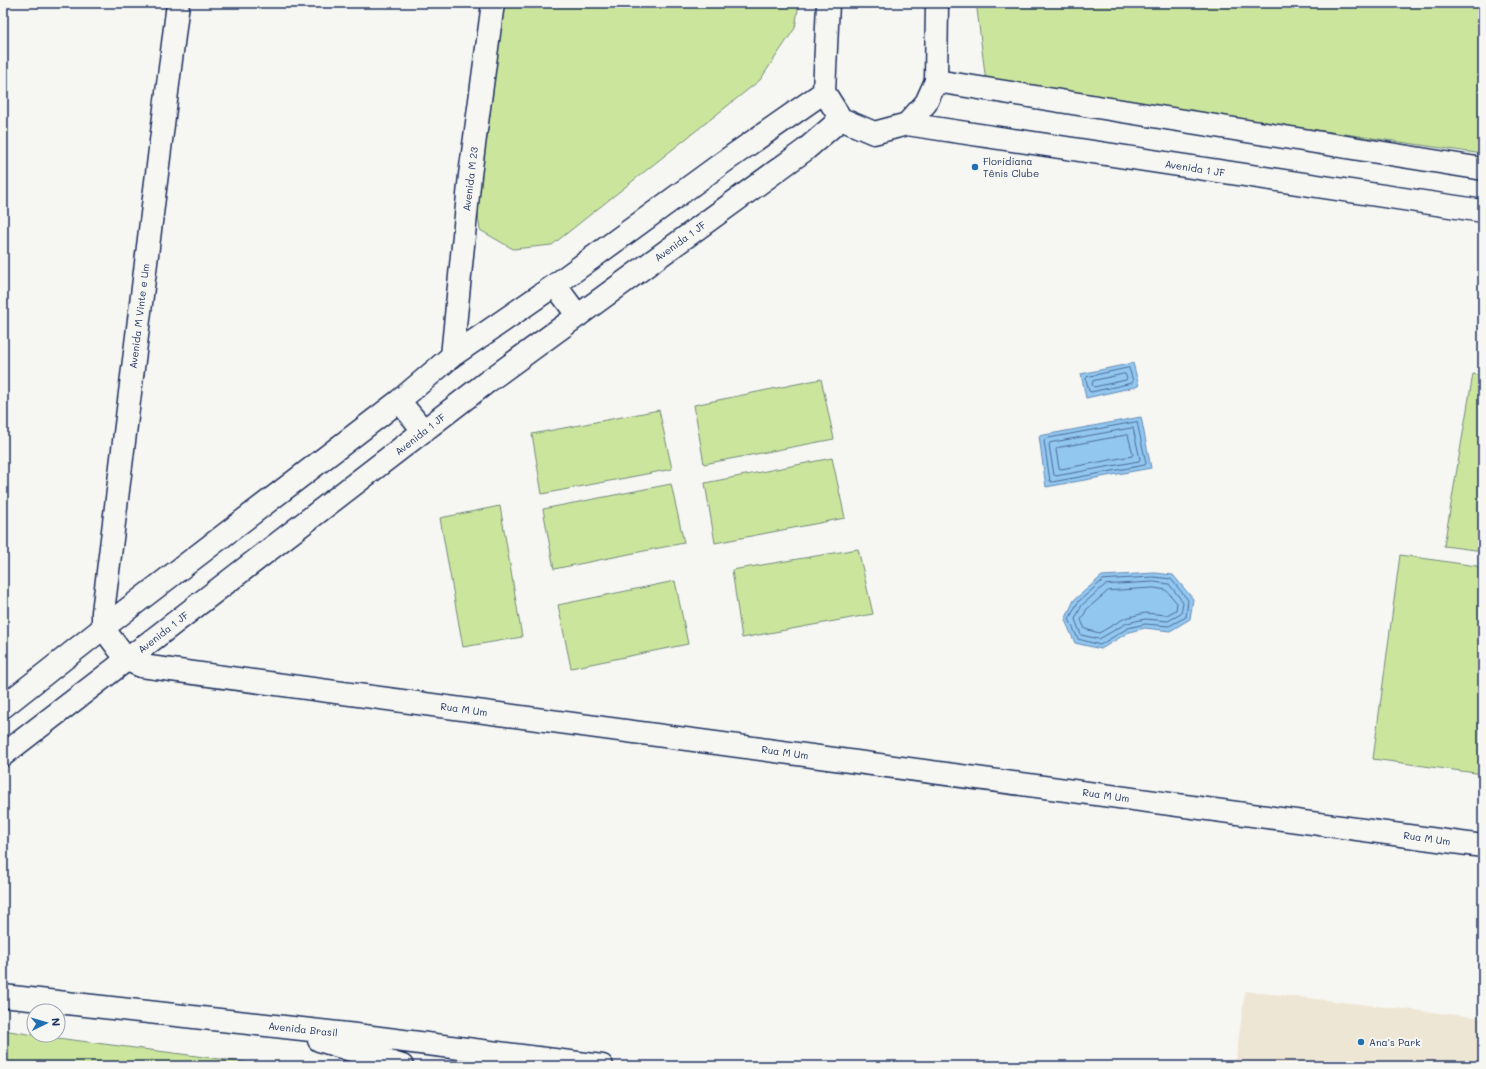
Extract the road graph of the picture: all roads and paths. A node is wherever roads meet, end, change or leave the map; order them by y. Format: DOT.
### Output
graph roads {
  1 [pos="178,3"];
  2 [pos="493,3"];
  3 [pos="828,3"];
  4 [pos="937,3"];
  5 [pos="936,81"];
  6 [pos="824,92"];
  7 [pos="841,119"];
  8 [pos="907,124"];
  9 [pos="1483,168"];
  10 [pos="1483,211"];
  11 [pos="555,285"];
  12 [pos="578,316"];
  13 [pos="452,356"];
  14 [pos="399,401"];
  15 [pos="424,431"];
  16 [pos="103,628"];
  17 [pos="127,660"];
  18 [pos="3,707"];
  19 [pos="3,755"];
  20 [pos="1483,846"];
  21 [pos="3,996"];
  22 [pos="272,1025"];
  23 [pos="402,1066"];
  24 [pos="602,1066"];
  1 -- 16 [label="street, Avenida M Vinte e Um"];
  2 -- 13 [label="street, Avenida M 23"];
  3 -- 6 [label="street"];
  4 -- 5 [label="street"];
  5 -- 8 [label="street"];
  5 -- 9 [label="street"];
  6 -- 7 [label="street"];
  6 -- 11 [label="street"];
  7 -- 8 [label="street"];
  7 -- 12 [label="street, Avenida 1 JF"];
  8 -- 10 [label="street, Avenida 1 JF"];
  11 -- 12 [label="street"];
  11 -- 13 [label="street"];
  12 -- 15 [label="street, Avenida 1 JF"];
  13 -- 14 [label="street"];
  14 -- 15 [label="street"];
  14 -- 16 [label="street"];
  15 -- 17 [label="street, Avenida 1 JF"];
  16 -- 17 [label="street"];
  16 -- 18 [label="street"];
  17 -- 19 [label="street, Avenida 1 JF"];
  17 -- 20 [label="street, Rua M Um"];
  21 -- 22 [label="street, Avenida Brasil"];
  22 -- 23 [label="street"];
  22 -- 24 [label="street, Avenida Brasil"];
}
